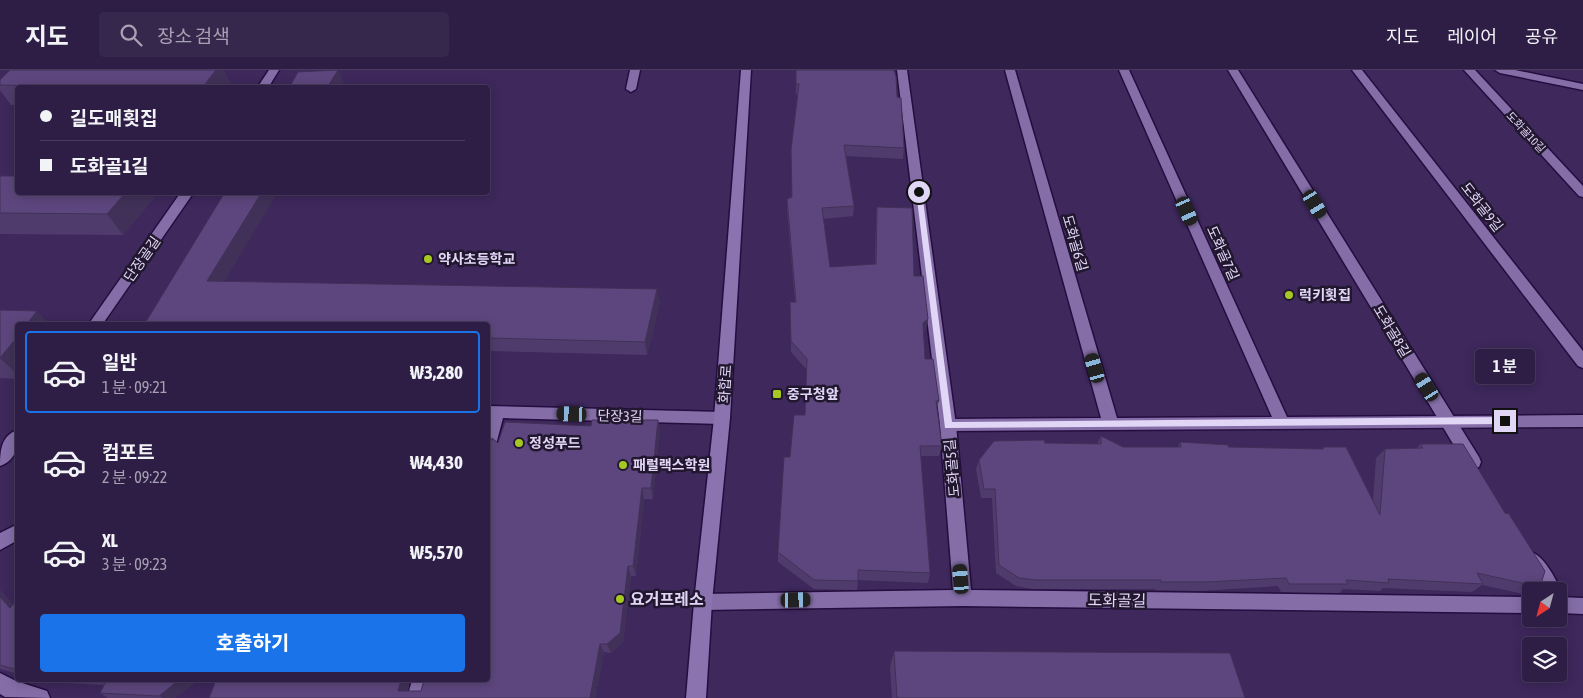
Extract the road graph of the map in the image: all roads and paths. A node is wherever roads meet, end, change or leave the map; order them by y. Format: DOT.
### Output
graph roads {
  1 [pos="274,70"];
  2 [pos="635,70"];
  3 [pos="746,70"];
  4 [pos="902,70"];
  5 [pos="1010,70"];
  6 [pos="1124,70"];
  7 [pos="1233,70"];
  8 [pos="1357,70"];
  9 [pos="1469,70"];
  10 [pos="1500,70"];
  11 [pos="264,85"];
  12 [pos="1583,87"];
  13 [pos="631,89"];
  14 [pos="1583,194"];
  15 [pos="186,195"];
  16 [pos="97,322"];
  17 [pos="1583,362"];
  18 [pos="492,412"];
  19 [pos="722,418"];
  20 [pos="1447,421"];
  21 [pos="1583,421"];
  22 [pos="1282,422"];
  23 [pos="1112,424"];
  24 [pos="948,425"];
  25 [pos="490,430"];
  26 [pos="15,440"];
  27 [pos="0,459"];
  28 [pos="1482,478"];
  29 [pos="15,533"];
  30 [pos="0,542"];
  31 [pos="1527,551"];
  32 [pos="1546,582"];
  33 [pos="963,598"];
  34 [pos="702,602"];
  35 [pos="1568,603"];
  36 [pos="1522,605"];
  37 [pos="1583,606"];
  38 [pos="421,682"];
  39 [pos="0,684"];
  40 [pos="40,698"];
  41 [pos="417,698"];
  42 [pos="696,698"];
  1 -- 11 [label="street"];
  2 -- 13 [label="street"];
  3 -- 19 [label="main road, 화합로"];
  4 -- 24 [label="street, 도화골5길"];
  5 -- 23 [label="street, 도화골6길"];
  6 -- 22 [label="street, 도화골7길"];
  7 -- 20 [label="street, 도화골8길"];
  8 -- 17 [label="street, 도화골9길"];
  9 -- 14 [label="street, 도화골10길"];
  10 -- 12 [label="street"];
  15 -- 16 [label="street, 단장골길"];
  18 -- 19 [label="street, 단장3길"];
  18 -- 25 [label="street"];
  19 -- 34 [label="main road, 화합로"];
  20 -- 21 [label="street"];
  20 -- 22 [label="street"];
  20 -- 28 [label="street, 도화골8길"];
  22 -- 23 [label="street"];
  23 -- 24 [label="street"];
  24 -- 33 [label="street, 도화골5길"];
  26 -- 27 [label="street"];
  29 -- 30 [label="street"];
  31 -- 32 [label="street"];
  33 -- 34 [label="street, 도화골길"];
  33 -- 36 [label="street, 도화골길"];
  34 -- 42 [label="main road, 화합로"];
  35 -- 37 [label="street"];
  38 -- 41 [label="street"];
  39 -- 40 [label="street"];
}
